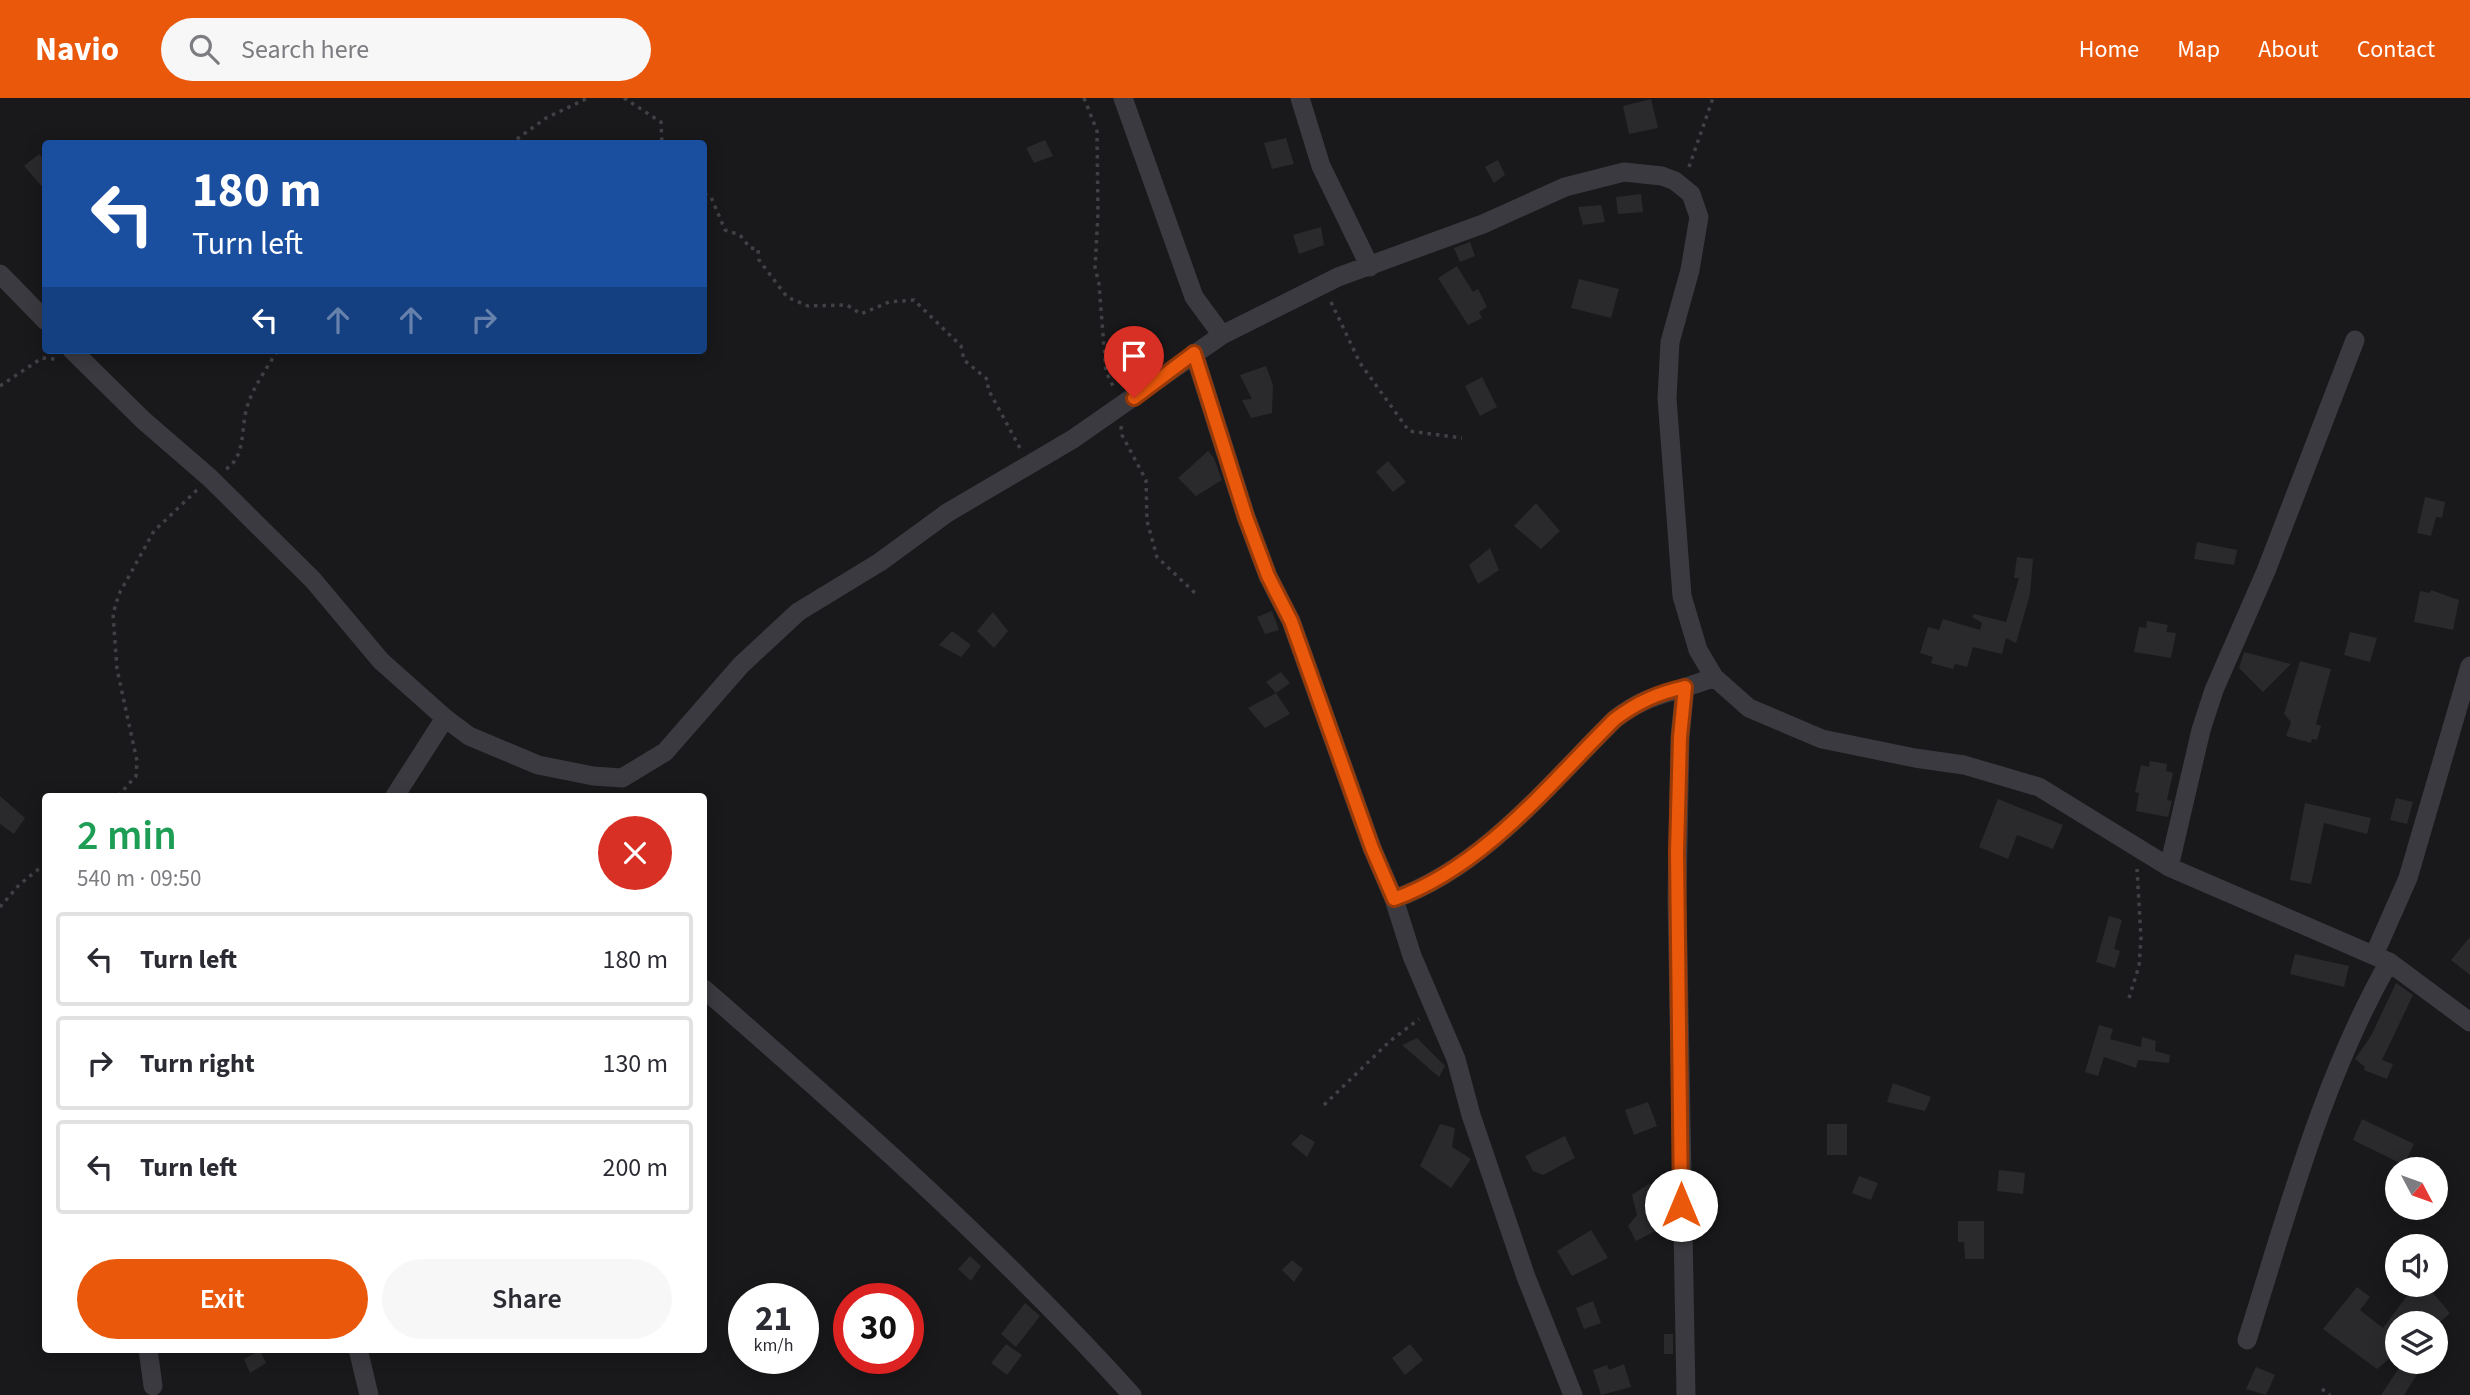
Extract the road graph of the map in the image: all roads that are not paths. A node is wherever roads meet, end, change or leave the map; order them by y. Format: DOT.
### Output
graph roads {
  1 [pos="1123,98"];
  2 [pos="1300,98"];
  3 [pos="1370,267"];
  4 [pos="0,274"];
  5 [pos="42,317"];
  6 [pos="1222,335"];
  7 [pos="2355,341"];
  8 [pos="1194,353"];
  9 [pos="77,355"];
  10 [pos="2470,666"];
  11 [pos="1714,677"];
  12 [pos="1685,687"];
  13 [pos="445,718"];
  14 [pos="623,787"];
  15 [pos="397,793"];
  16 [pos="2169,867"];
  17 [pos="1394,899"];
  18 [pos="2381,958"];
  19 [pos="707,992"];
  20 [pos="2470,1022"];
  21 [pos="2247,1340"];
  22 [pos="149,1353"];
  23 [pos="359,1353"];
  24 [pos="153,1386"];
  25 [pos="369,1395"];
  26 [pos="1132,1395"];
  27 [pos="1573,1395"];
  28 [pos="1686,1395"];
  1 -- 6 [label="street"];
  2 -- 3 [label="street"];
  3 -- 6 [label="street"];
  3 -- 11 [label="street"];
  4 -- 5 [label="street"];
  6 -- 8 [label="street"];
  7 -- 16 [label="street"];
  8 -- 14 [label="street"];
  8 -- 17 [label="street"];
  9 -- 13 [label="street"];
  10 -- 18 [label="street"];
  11 -- 12 [label="street"];
  11 -- 16 [label="street"];
  12 -- 17 [label="street"];
  12 -- 28 [label="street"];
  13 -- 14 [label="street"];
  13 -- 15 [label="street"];
  16 -- 18 [label="street"];
  17 -- 27 [label="street"];
  18 -- 20 [label="street"];
  18 -- 21 [label="street"];
  19 -- 26 [label="street"];
  22 -- 24 [label="street"];
  23 -- 25 [label="street"];
}
